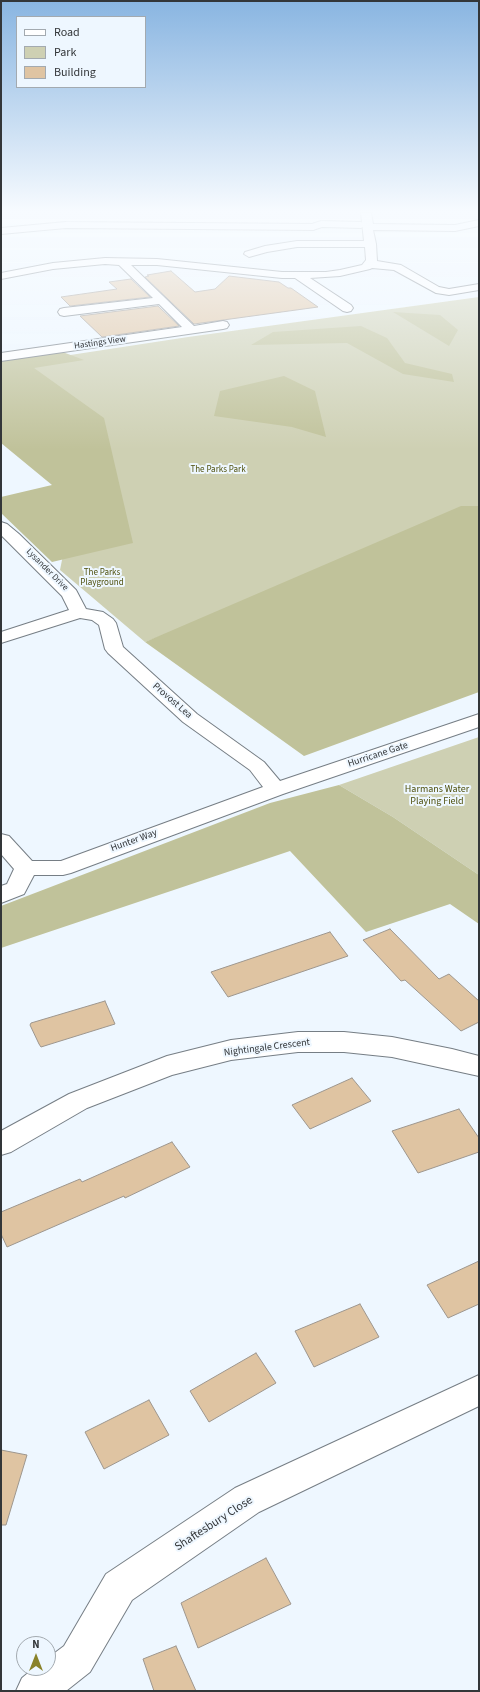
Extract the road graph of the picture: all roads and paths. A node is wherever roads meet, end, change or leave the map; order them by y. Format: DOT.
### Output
graph roads {
  1 [pos="154,292"];
  2 [pos="323,292"];
  3 [pos="162,300"];
  4 [pos="347,308"];
  5 [pos="73,321"];
  6 [pos="223,325"];
  7 [pos="191,330"];
  8 [pos="1,357"];
  9 [pos="1,527"];
  10 [pos="79,613"];
  11 [pos="1,638"];
  12 [pos="479,720"];
  13 [pos="276,789"];
  14 [pos="1,842"];
  15 [pos="26,868"];
  16 [pos="1,895"];
  17 [pos="479,1066"];
  18 [pos="1,1144"];
  19 [pos="479,1390"];
  20 [pos="35,1691"];
  1 -- 3 [label="street"];
  2 -- 4 [label="street"];
  3 -- 5 [label="street"];
  3 -- 7 [label="street"];
  6 -- 7 [label="street, Hastings View"];
  7 -- 8 [label="street, Hastings View"];
  9 -- 10 [label="street, Lysander Drive"];
  10 -- 11 [label="street"];
  10 -- 13 [label="street, Provost Lea"];
  12 -- 13 [label="street, Hurricane Gate"];
  13 -- 15 [label="street, Hunter Way"];
  14 -- 15 [label="street"];
  15 -- 16 [label="street"];
  17 -- 18 [label="street, Nightingale Crescent"];
  19 -- 20 [label="street, Shaftesbury Close"];
}
